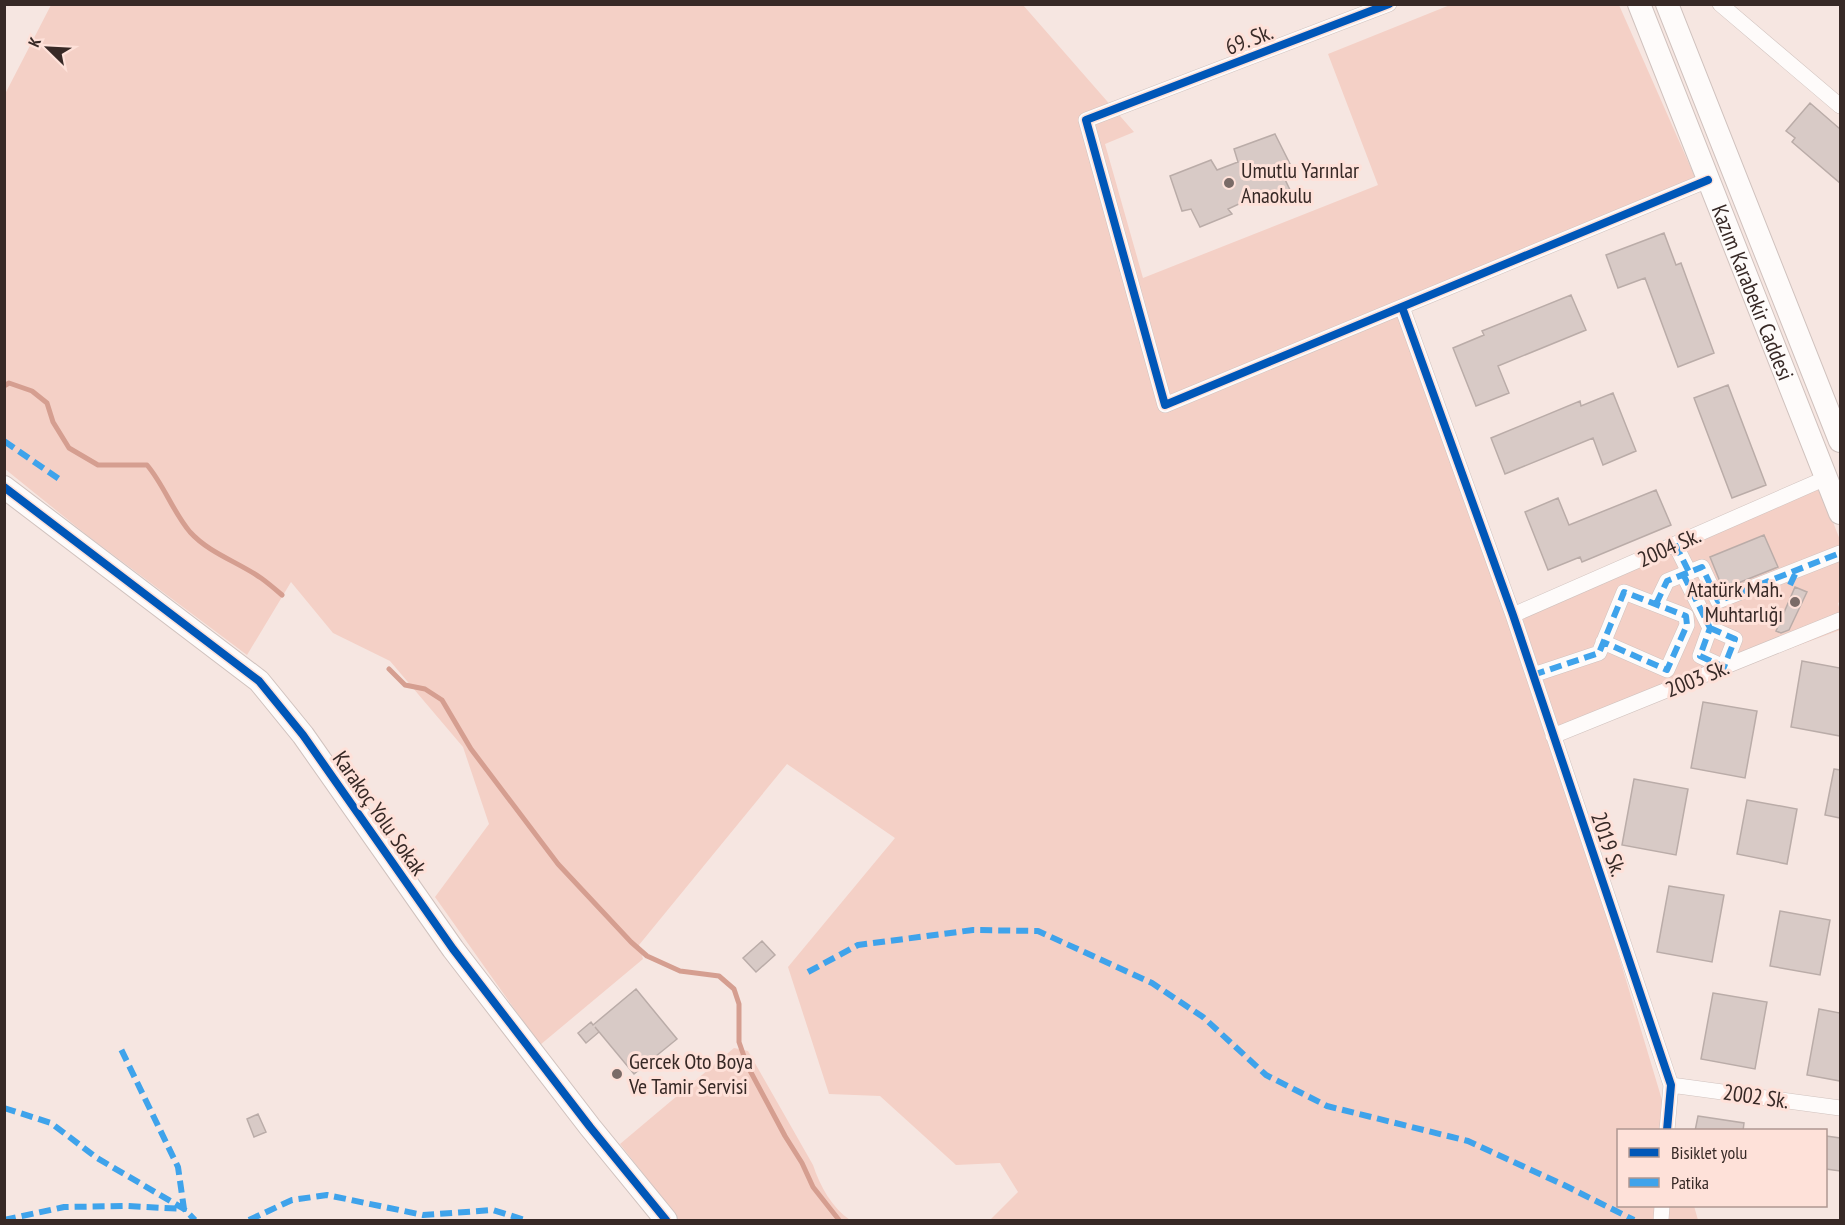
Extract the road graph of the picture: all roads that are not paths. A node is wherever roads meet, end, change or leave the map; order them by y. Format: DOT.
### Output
graph roads {
  1 [pos="1639,4"];
  2 [pos="1668,4"];
  3 [pos="1720,4"];
  4 [pos="1387,5"];
  5 [pos="1840,106"];
  6 [pos="1708,180"];
  7 [pos="1402,307"];
  8 [pos="1840,441"];
  9 [pos="1826,478"];
  10 [pos="4,487"];
  11 [pos="1840,513"];
  12 [pos="1675,544"];
  13 [pos="1840,553"];
  14 [pos="1797,570"];
  15 [pos="1686,573"];
  16 [pos="1790,585"];
  17 [pos="1656,604"];
  18 [pos="1513,615"];
  19 [pos="1840,620"];
  20 [pos="1710,628"];
  21 [pos="1604,642"];
  22 [pos="1724,667"];
  23 [pos="1533,675"];
  24 [pos="1553,736"];
  25 [pos="1671,1084"];
  26 [pos="1840,1108"];
  27 [pos="1668,1129"];
  28 [pos="666,1221"];
  1 -- 6 [label="street, Kazım Karabekir Caddesi"];
  2 -- 8 [label="street, Kazım Karabekir Caddesi"];
  3 -- 5 [label="street"];
  4 -- 7 [label="street, 69. Sk."];
  6 -- 7 [label="street"];
  6 -- 9 [label="street, Kazım Karabekir Caddesi"];
  7 -- 18 [label="street, 2019 Sk."];
  9 -- 11 [label="street, Kazım Karabekir Caddesi"];
  9 -- 12 [label="street, 2004 Sk."];
  10 -- 28 [label="street, Karakoç Yolu Sokak"];
  12 -- 15 [label="street"];
  12 -- 18 [label="street, 2004 Sk."];
  13 -- 14 [label="street"];
  14 -- 15 [label="street"];
  14 -- 16 [label="street"];
  15 -- 17 [label="street"];
  15 -- 20 [label="street"];
  17 -- 21 [label="street"];
  17 -- 21 [label="street"];
  18 -- 23 [label="street, 2019 Sk."];
  19 -- 22 [label="street, 2003 Sk."];
  20 -- 22 [label="street"];
  20 -- 22 [label="street"];
  21 -- 23 [label="street"];
  22 -- 24 [label="street, 2003 Sk."];
  23 -- 24 [label="street, 2019 Sk."];
  24 -- 25 [label="street, 2019 Sk."];
  25 -- 26 [label="street, 2002 Sk."];
  25 -- 27 [label="street"];
}
